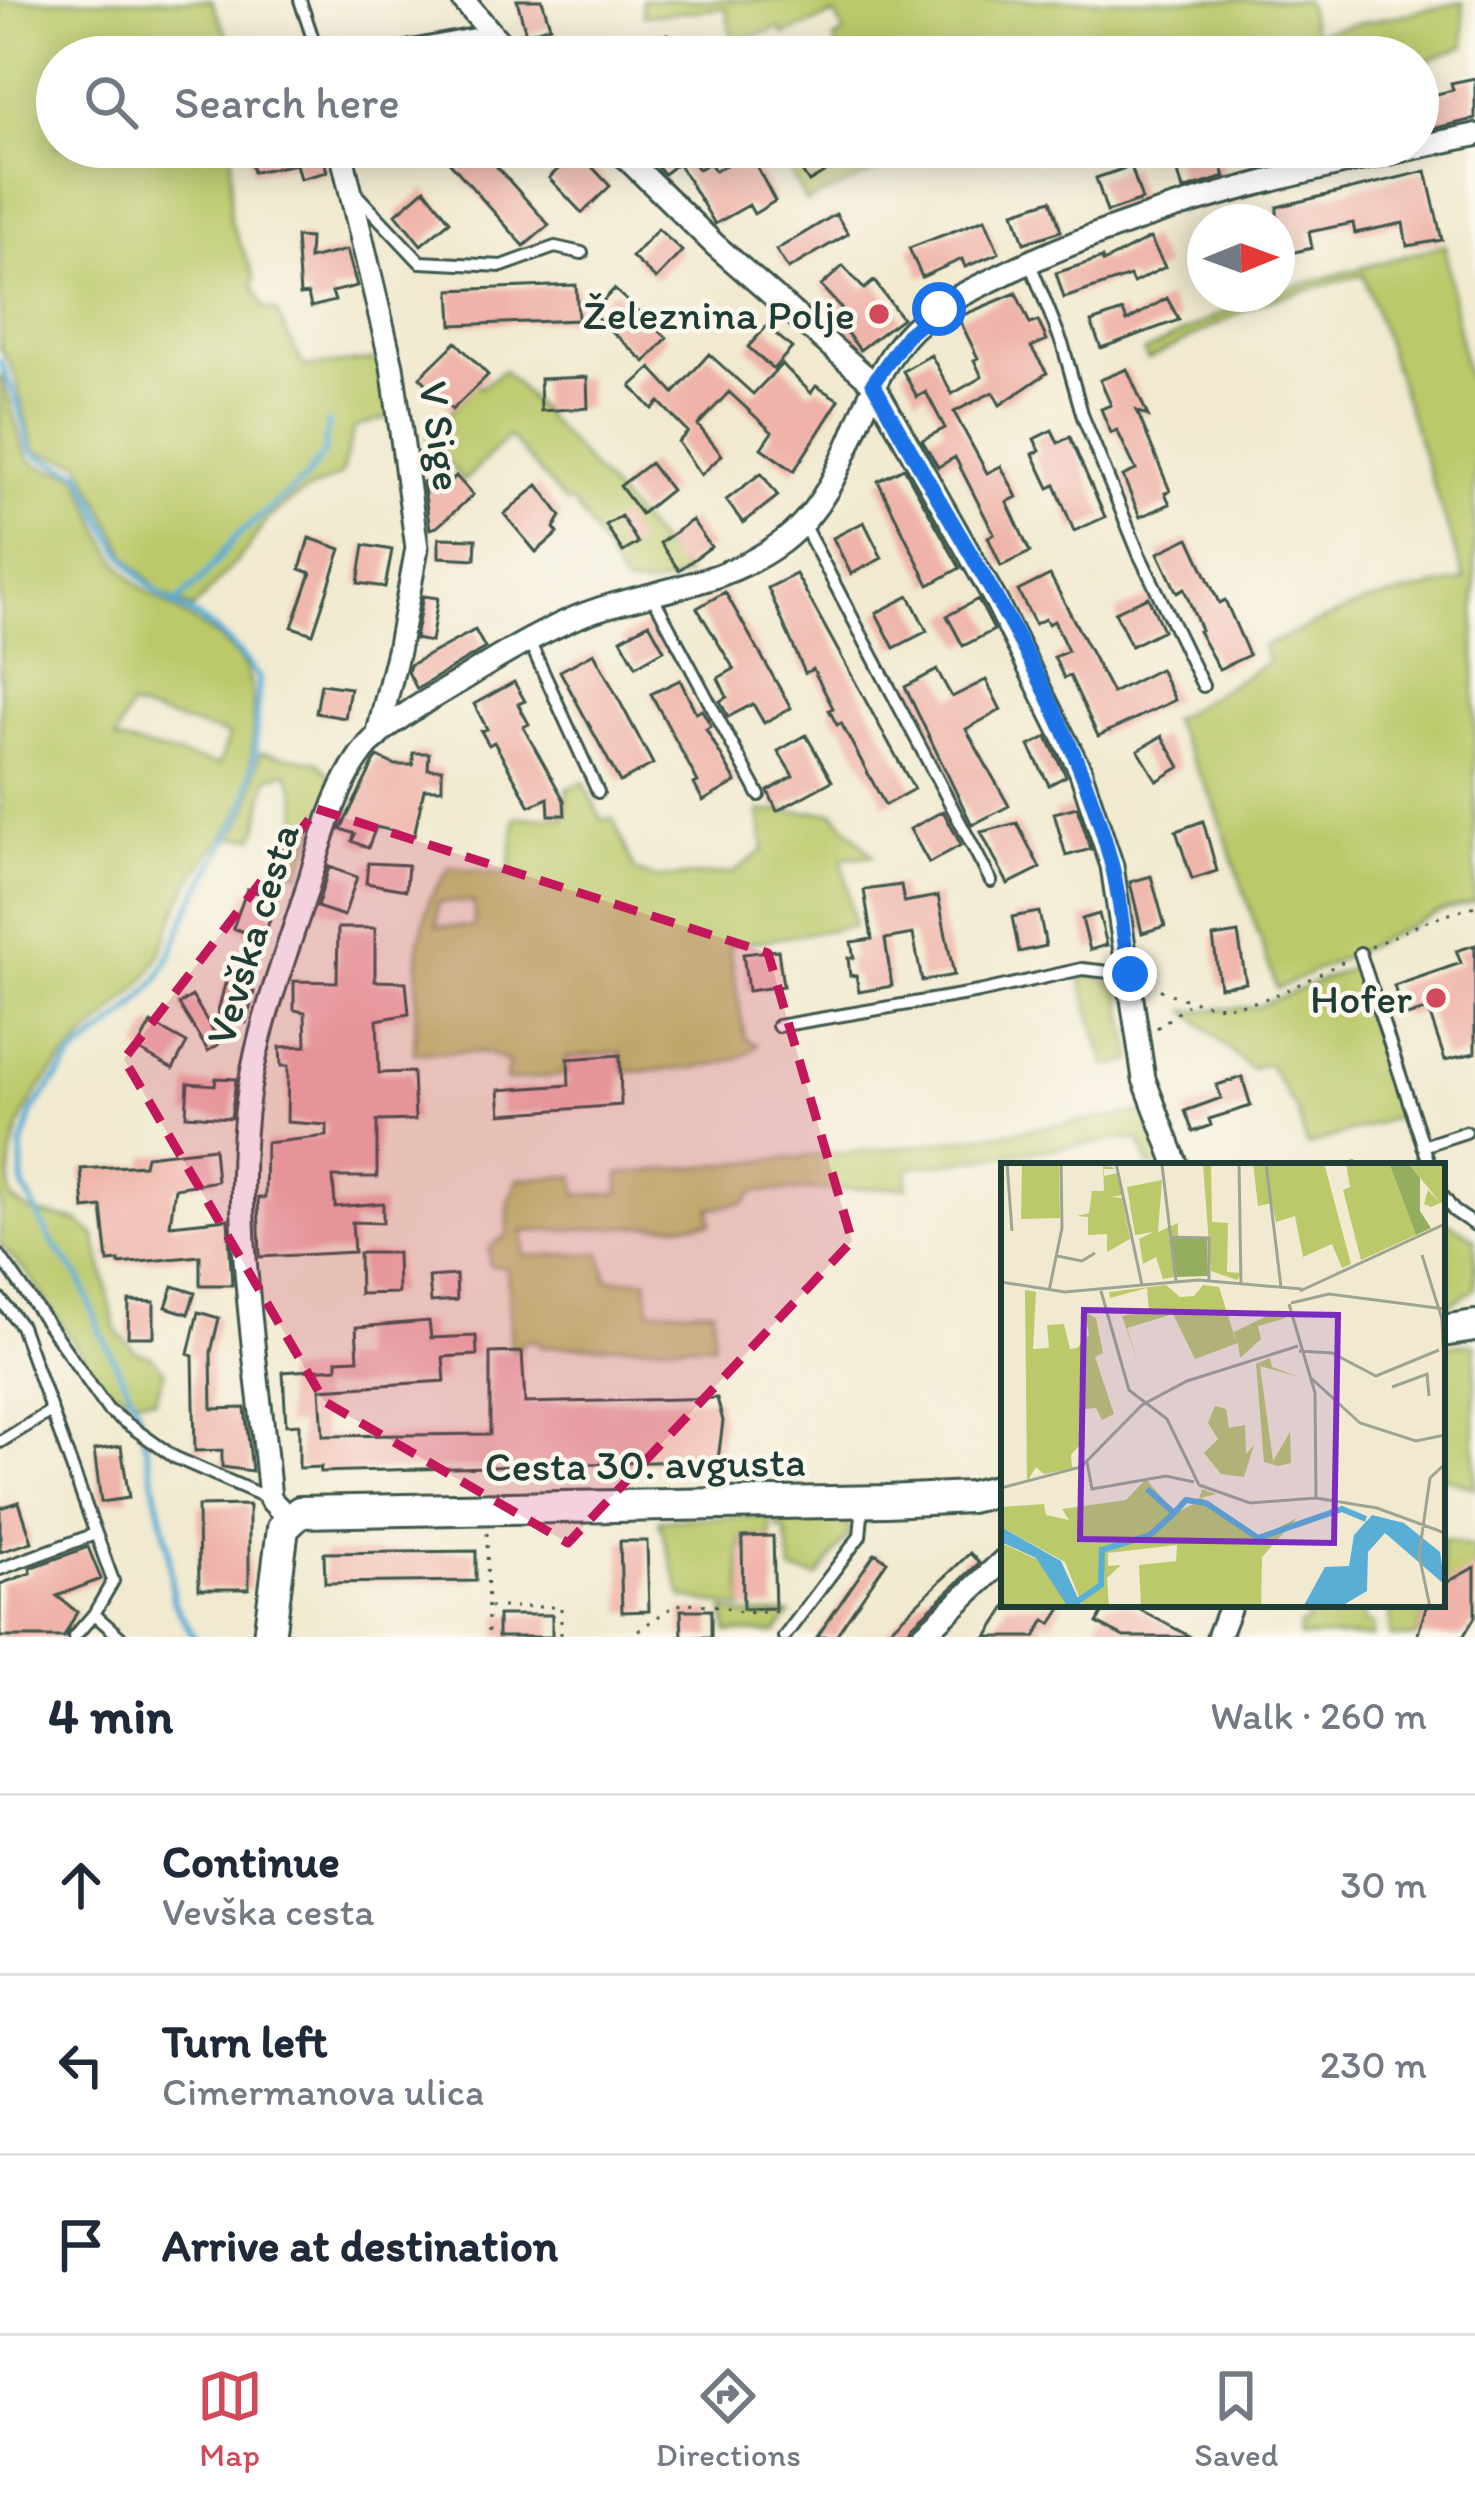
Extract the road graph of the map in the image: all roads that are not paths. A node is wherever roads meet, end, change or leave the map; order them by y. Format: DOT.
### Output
graph roads {
  1 [pos="300,0"];
  2 [pos="464,0"];
  3 [pos="312,36"];
  4 [pos="493,36"];
  5 [pos="1475,135"];
  6 [pos="1439,144"];
  7 [pos="345,168"];
  8 [pos="636,168"];
  9 [pos="1337,168"];
  10 [pos="349,186"];
  11 [pos="582,253"];
  12 [pos="1029,261"];
  13 [pos="873,383"];
  14 [pos="803,524"];
  15 [pos="652,595"];
  16 [pos="530,643"];
  17 [pos="1203,686"];
  18 [pos="377,736"];
  19 [pos="598,792"];
  20 [pos="759,794"];
  21 [pos="991,881"];
  22 [pos="1360,953"];
  23 [pos="1130,974"];
  24 [pos="778,1026"];
  25 [pos="1466,1132"];
  26 [pos="1423,1146"];
  27 [pos="1176,1163"];
  28 [pos="1429,1163"];
  29 [pos="1445,1199"];
  30 [pos="1475,1225"];
  31 [pos="0,1256"];
  32 [pos="0,1299"];
  33 [pos="51,1411"];
  34 [pos="0,1442"];
  35 [pos="1001,1490"];
  36 [pos="863,1502"];
  37 [pos="279,1509"];
  38 [pos="95,1534"];
  39 [pos="1001,1563"];
  40 [pos="0,1569"];
  41 [pos="1230,1607"];
  42 [pos="94,1614"];
  43 [pos="74,1637"];
  44 [pos="121,1637"];
  45 [pos="269,1637"];
  46 [pos="784,1637"];
  47 [pos="921,1637"];
  48 [pos="1218,1637"];
  1 -- 3 [label="lane"];
  2 -- 4 [label="street"];
  5 -- 6 [label="street, Vevška cesta"];
  7 -- 10 [label="street, V Sige"];
  8 -- 13 [label="street"];
  9 -- 12 [label="street, Vevška cesta"];
  10 -- 11 [label="lane"];
  10 -- 18 [label="street, V Sige"];
  12 -- 13 [label="street, Vevška cesta"];
  12 -- 17 [label="lane"];
  13 -- 14 [label="street, Vevška cesta"];
  13 -- 23 [label="street"];
  14 -- 15 [label="street, Vevška cesta"];
  14 -- 21 [label="lane"];
  15 -- 16 [label="street, Vevška cesta"];
  15 -- 20 [label="lane"];
  16 -- 18 [label="street, Vevška cesta"];
  16 -- 19 [label="lane"];
  18 -- 37 [label="street, Vevška cesta"];
  22 -- 26 [label="lane"];
  23 -- 24 [label="lane"];
  23 -- 27 [label="street"];
  25 -- 26 [label="lane"];
  26 -- 28 [label="lane"];
  29 -- 30 [label="lane"];
  31 -- 37 [label="lane"];
  32 -- 33 [label="lane"];
  33 -- 34 [label="lane"];
  33 -- 38 [label="lane"];
  35 -- 36 [label="street, Cesta 30. avgusta"];
  36 -- 37 [label="street, Cesta 30. avgusta"];
  36 -- 46 [label="lane"];
  37 -- 45 [label="street, Vevška cesta"];
  38 -- 40 [label="lane"];
  38 -- 42 [label="lane"];
  39 -- 47 [label="street"];
  41 -- 48 [label="street"];
  42 -- 43 [label="lane"];
  42 -- 44 [label="lane"];
}
